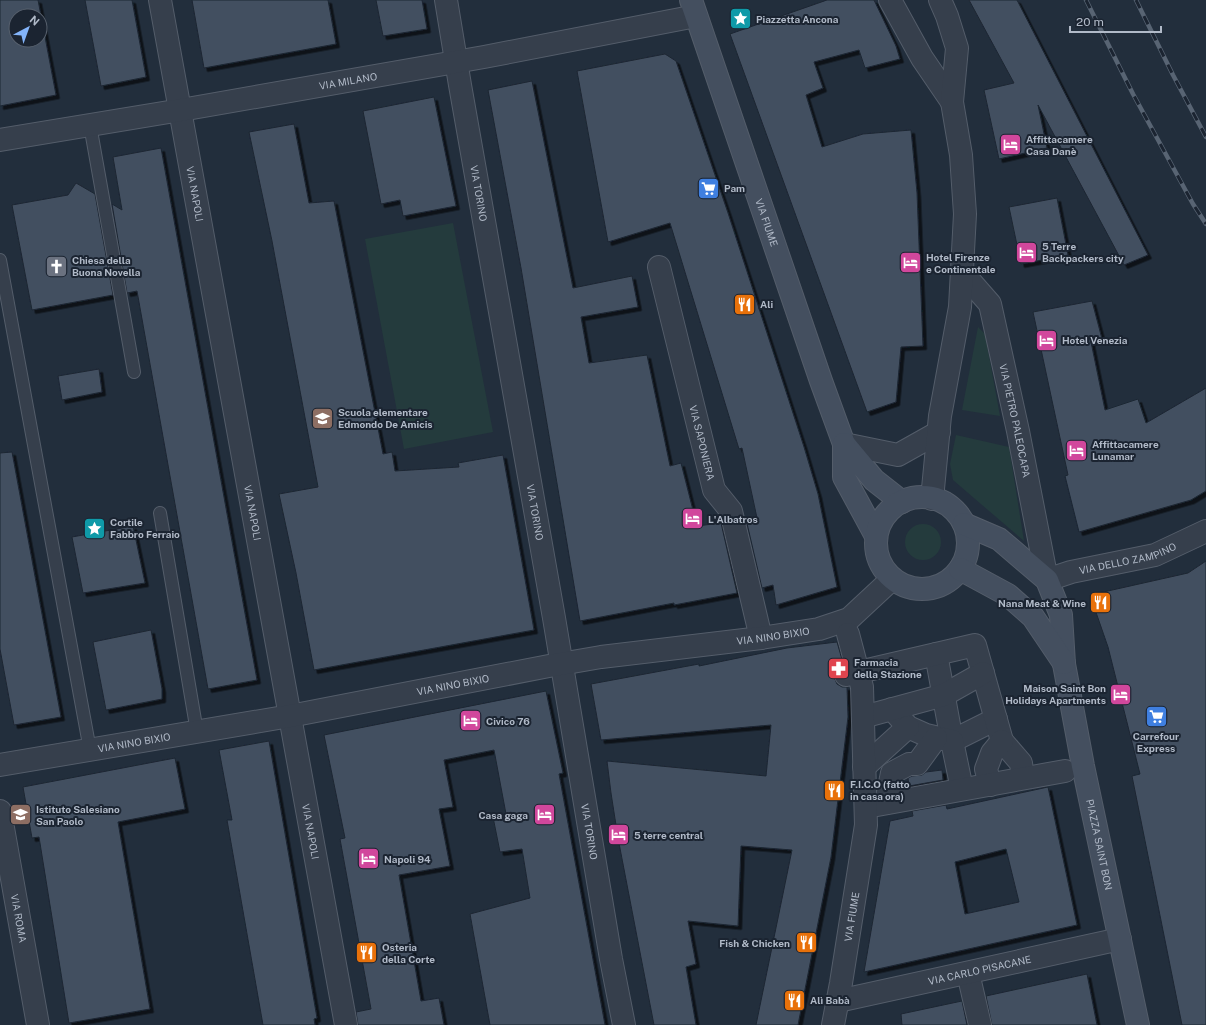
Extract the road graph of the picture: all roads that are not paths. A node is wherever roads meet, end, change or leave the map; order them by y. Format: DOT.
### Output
graph roads {
  1 [pos="160,0"];
  2 [pos="446,0"];
  3 [pos="890,0"];
  4 [pos="940,0"];
  5 [pos="693,8"];
  6 [pos="456,62"];
  7 [pos="952,102"];
  8 [pos="181,110"];
  9 [pos="90,125"];
  10 [pos="0,140"];
  11 [pos="0,260"];
  12 [pos="659,267"];
  13 [pos="962,272"];
  14 [pos="134,372"];
  15 [pos="939,432"];
  16 [pos="844,444"];
  17 [pos="932,499"];
  18 [pos="902,502"];
  19 [pos="160,513"];
  20 [pos="964,524"];
  21 [pos="1206,531"];
  22 [pos="876,536"];
  23 [pos="960,569"];
  24 [pos="892,578"];
  25 [pos="1047,580"];
  26 [pos="848,634"];
  27 [pos="761,638"];
  28 [pos="936,654"];
  29 [pos="561,664"];
  30 [pos="1064,664"];
  31 [pos="852,673"];
  32 [pos="983,673"];
  33 [pos="944,695"];
  34 [pos="892,709"];
  35 [pos="290,716"];
  36 [pos="863,717"];
  37 [pos="996,720"];
  38 [pos="908,727"];
  39 [pos="197,732"];
  40 [pos="944,739"];
  41 [pos="1002,741"];
  42 [pos="90,750"];
  43 [pos="0,765"];
  44 [pos="864,767"];
  45 [pos="1065,770"];
  46 [pos="1023,778"];
  47 [pos="990,785"];
  48 [pos="962,789"];
  49 [pos="876,805"];
  50 [pos="0,811"];
  51 [pos="1120,939"];
  52 [pos="968,973"];
  53 [pos="838,1001"];
  54 [pos="38,1025"];
  55 [pos="346,1025"];
  56 [pos="624,1025"];
  57 [pos="833,1025"];
  58 [pos="980,1025"];
  59 [pos="1138,1025"];
  1 -- 8 [label="street, VIA NAPOLI"];
  2 -- 6 [label="street, VIA TORINO"];
  3 -- 7 [label="street"];
  4 -- 7 [label="street"];
  5 -- 6 [label="street, VIA MILANO"];
  5 -- 16 [label="street, VIA FIUME"];
  6 -- 8 [label="street, VIA MILANO"];
  6 -- 29 [label="street, VIA TORINO"];
  7 -- 13 [label="street"];
  8 -- 9 [label="street, VIA MILANO"];
  8 -- 35 [label="street, VIA NAPOLI"];
  9 -- 10 [label="street, VIA MILANO"];
  9 -- 14 [label="lane"];
  11 -- 42 [label="lane"];
  12 -- 27 [label="street, VIA SAPONIERA"];
  13 -- 15 [label="street"];
  13 -- 25 [label="street, VIA PIETRO PALEOCAPA"];
  15 -- 16 [label="street"];
  15 -- 17 [label="street"];
  16 -- 18 [label="street, VIA FIUME"];
  16 -- 22 [label="street, VIA FIUME"];
  17 -- 18 [label="street, PIAZZA SAINT BON"];
  17 -- 20 [label="street, PIAZZA SAINT BON"];
  18 -- 22 [label="street, PIAZZA SAINT BON"];
  19 -- 39 [label="lane"];
  20 -- 23 [label="street, PIAZZA SAINT BON"];
  20 -- 25 [label="street, PIAZZA SAINT BON"];
  21 -- 25 [label="street, VIA DELLO ZAMPINO"];
  22 -- 24 [label="street, PIAZZA SAINT BON"];
  23 -- 24 [label="street, PIAZZA SAINT BON"];
  23 -- 30 [label="street, PIAZZA SAINT BON"];
  24 -- 27 [label="street, VIA NINO BIXIO"];
  25 -- 30 [label="street, PIAZZA SAINT BON"];
  26 -- 31 [label="street"];
  27 -- 29 [label="street, VIA NINO BIXIO"];
  28 -- 31 [label="street"];
  28 -- 32 [label="street"];
  28 -- 33 [label="street"];
  29 -- 35 [label="street, VIA NINO BIXIO"];
  29 -- 56 [label="street, VIA TORINO"];
  30 -- 51 [label="street, PIAZZA SAINT BON"];
  31 -- 36 [label="street"];
  32 -- 33 [label="street"];
  32 -- 37 [label="street"];
  33 -- 34 [label="street"];
  33 -- 40 [label="street"];
  34 -- 36 [label="street"];
  34 -- 38 [label="street"];
  35 -- 39 [label="street, VIA NINO BIXIO"];
  35 -- 55 [label="street, VIA NAPOLI"];
  36 -- 44 [label="street"];
  37 -- 40 [label="street"];
  37 -- 41 [label="street"];
  38 -- 40 [label="street"];
  38 -- 44 [label="street"];
  39 -- 42 [label="street, VIA NINO BIXIO"];
  40 -- 48 [label="street"];
  40 -- 49 [label="street"];
  41 -- 46 [label="street"];
  41 -- 47 [label="street"];
  42 -- 43 [label="street, VIA NINO BIXIO"];
  44 -- 49 [label="street"];
  45 -- 46 [label="street"];
  46 -- 47 [label="street"];
  47 -- 48 [label="street"];
  48 -- 49 [label="street"];
  49 -- 53 [label="street, VIA FIUME"];
  50 -- 54 [label="street, VIA ROMA"];
  51 -- 52 [label="street, VIA CARLO PISACANE"];
  51 -- 59 [label="street, PIAZZA SAINT BON"];
  52 -- 53 [label="street, VIA CARLO PISACANE"];
  52 -- 58 [label="street"];
  53 -- 57 [label="street, VIA FIUME"];
}
